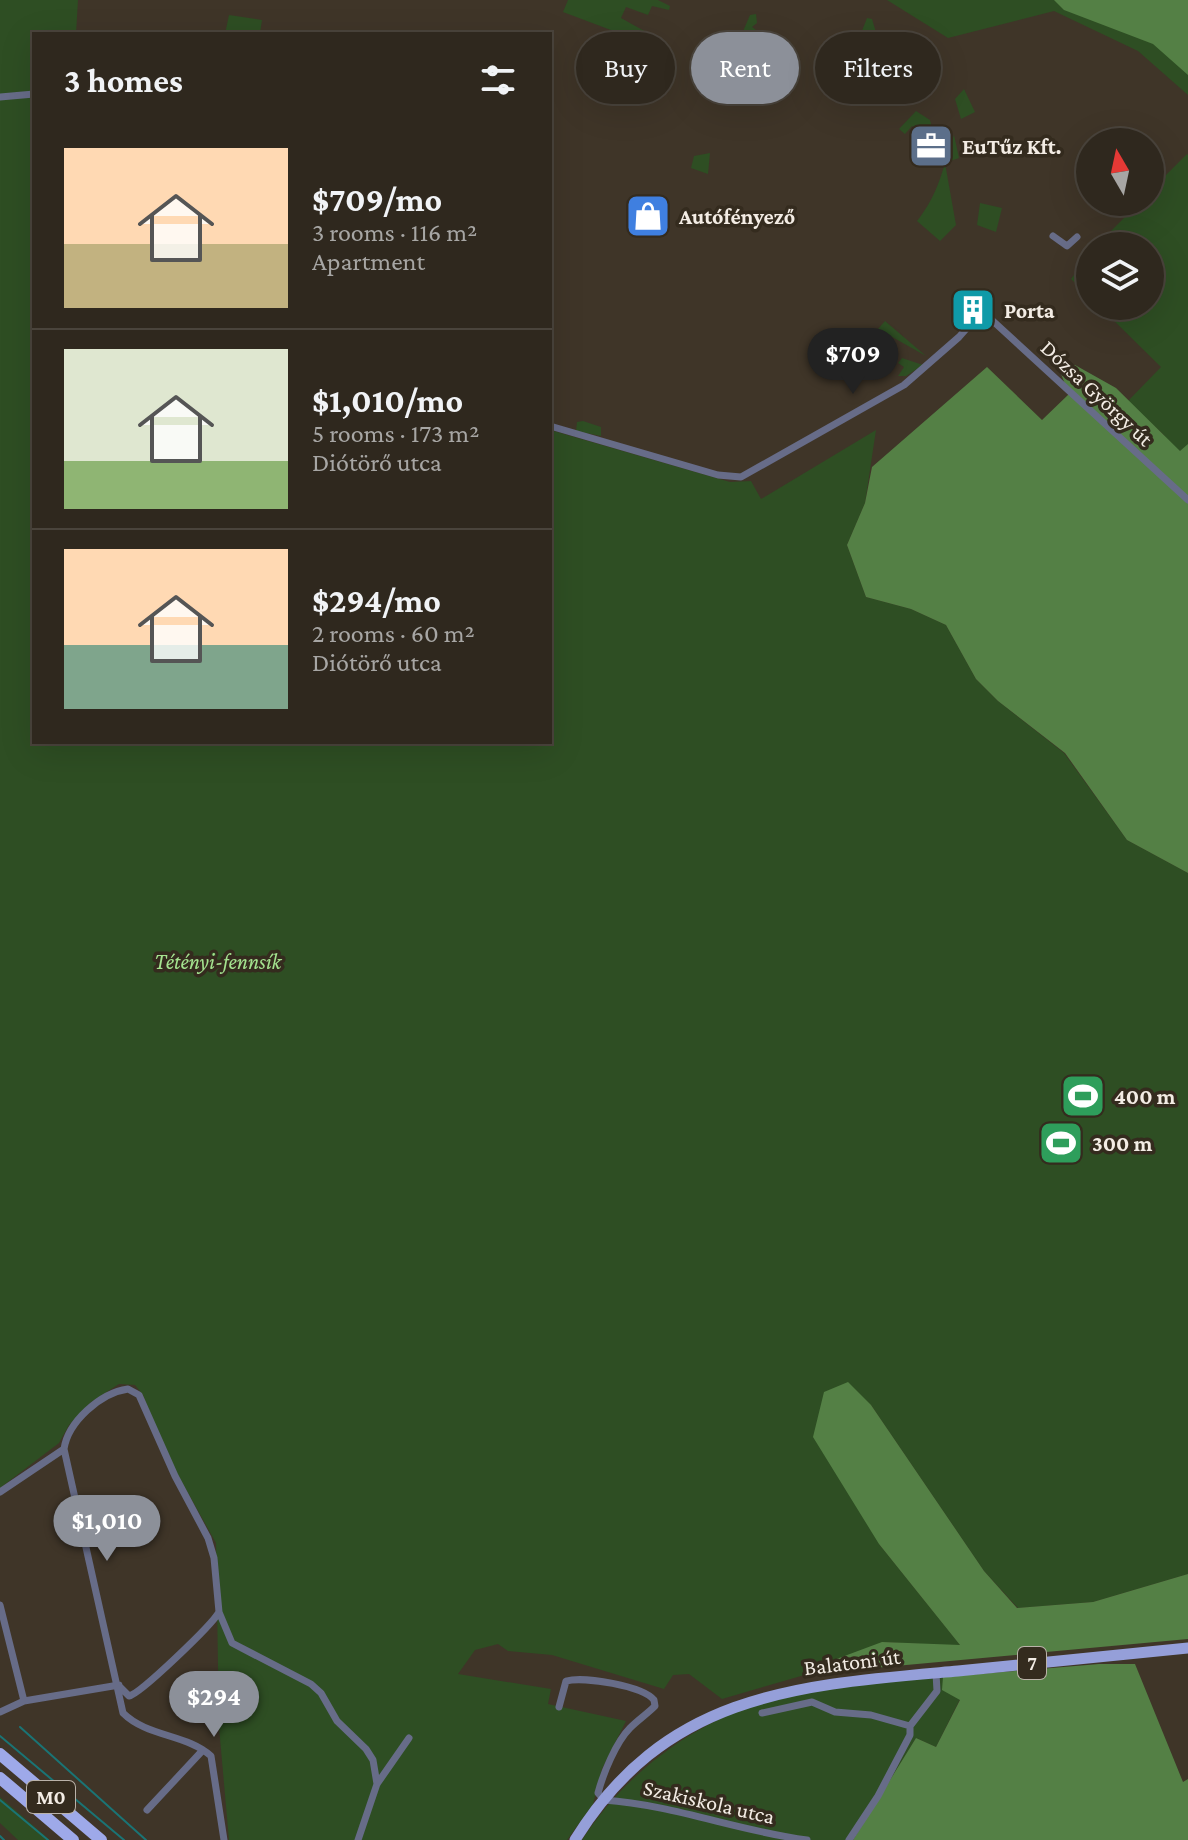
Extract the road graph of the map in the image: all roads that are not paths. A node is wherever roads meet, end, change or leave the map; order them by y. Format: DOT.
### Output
graph roads {
  1 [pos="32,94"];
  2 [pos="0,97"];
  3 [pos="1053,236"];
  4 [pos="1076,238"];
  5 [pos="552,427"];
  6 [pos="1188,500"];
  7 [pos="64,1449"];
  8 [pos="0,1492"];
  9 [pos="0,1605"];
  10 [pos="219,1612"];
  11 [pos="1188,1648"];
  12 [pos="936,1673"];
  13 [pos="119,1685"];
  14 [pos="138,1694"];
  15 [pos="24,1701"];
  16 [pos="559,1707"];
  17 [pos="122,1710"];
  18 [pos="0,1712"];
  19 [pos="762,1713"];
  20 [pos="910,1726"];
  21 [pos="409,1738"];
  22 [pos="203,1750"];
  23 [pos="0,1754"];
  24 [pos="0,1778"];
  25 [pos="377,1784"];
  26 [pos="604,1800"];
  27 [pos="147,1810"];
  28 [pos="73,1840"];
  29 [pos="101,1840"];
  30 [pos="224,1840"];
  31 [pos="358,1840"];
  32 [pos="575,1840"];
  33 [pos="807,1840"];
  34 [pos="849,1840"];
  1 -- 2 [label="street"];
  3 -- 4 [label="street"];
  5 -- 6 [label="street, Dózsa György út"];
  7 -- 8 [label="street"];
  7 -- 10 [label="street"];
  7 -- 13 [label="street"];
  9 -- 15 [label="street"];
  10 -- 14 [label="street"];
  10 -- 25 [label="street"];
  11 -- 12 [label="main road, Balatoni út / 7"];
  12 -- 20 [label="street"];
  12 -- 26 [label="main road, Balatoni út / 7"];
  13 -- 14 [label="street"];
  13 -- 15 [label="street"];
  13 -- 17 [label="street"];
  14 -- 17 [label="street"];
  15 -- 18 [label="street"];
  16 -- 26 [label="street"];
  17 -- 22 [label="street"];
  19 -- 20 [label="street"];
  20 -- 34 [label="street"];
  21 -- 25 [label="street"];
  22 -- 27 [label="street"];
  22 -- 30 [label="street"];
  23 -- 29 [label="highway, M0"];
  24 -- 28 [label="highway, M0"];
  25 -- 31 [label="street"];
  26 -- 32 [label="main road, Balatoni út / 7"];
  26 -- 33 [label="street, Szakiskola utca"];
}
